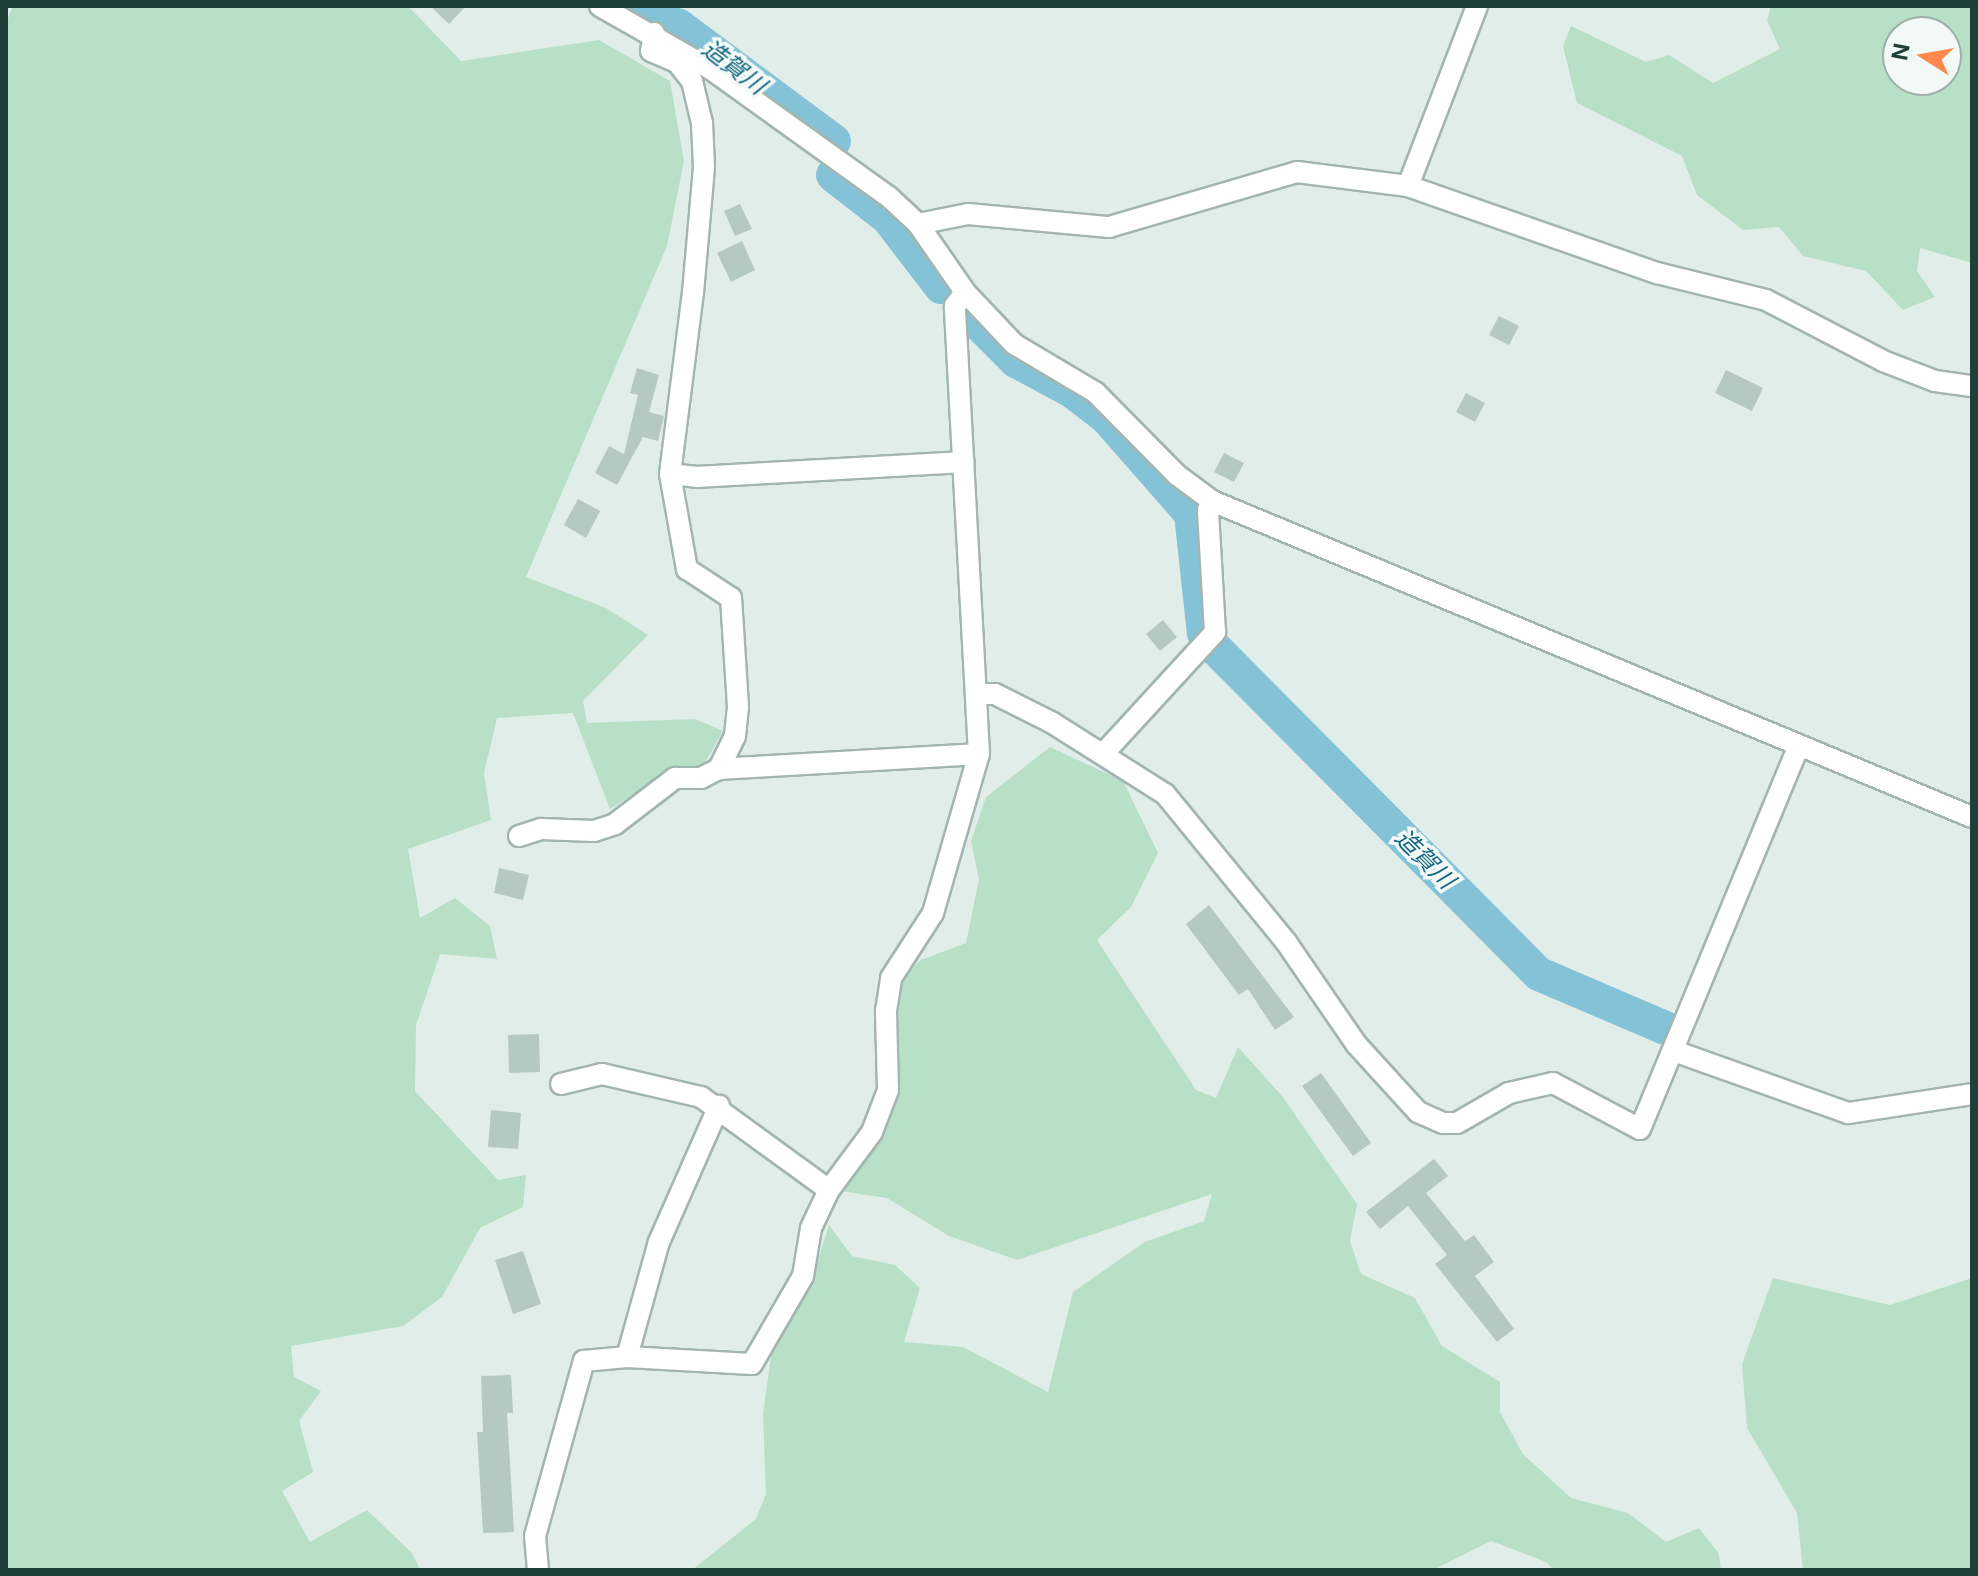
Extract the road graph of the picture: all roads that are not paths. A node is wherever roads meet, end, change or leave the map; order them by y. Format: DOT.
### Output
graph roads {
  1 [pos="600,6"];
  2 [pos="1477,6"];
  3 [pos="654,33"];
  4 [pos="1408,186"];
  5 [pos="918,224"];
  6 [pos="965,292"];
  7 [pos="1972,386"];
  8 [pos="964,462"];
  9 [pos="670,474"];
  10 [pos="1212,501"];
  11 [pos="979,694"];
  12 [pos="1799,746"];
  13 [pos="979,754"];
  14 [pos="1103,754"];
  15 [pos="719,769"];
  16 [pos="1972,817"];
  17 [pos="519,836"];
  18 [pos="1674,1051"];
  19 [pos="561,1084"];
  20 [pos="1972,1094"];
  21 [pos="719,1106"];
  22 [pos="829,1190"];
  23 [pos="627,1357"];
  24 [pos="538,1570"];
  1 -- 3 [label="street"];
  2 -- 4 [label="street"];
  3 -- 5 [label="street"];
  3 -- 9 [label="street"];
  4 -- 5 [label="street"];
  4 -- 7 [label="street"];
  5 -- 6 [label="street"];
  6 -- 8 [label="street"];
  6 -- 10 [label="street"];
  8 -- 9 [label="street"];
  8 -- 11 [label="street"];
  9 -- 15 [label="street"];
  10 -- 12 [label="street"];
  10 -- 14 [label="street"];
  11 -- 13 [label="street"];
  11 -- 14 [label="street"];
  12 -- 16 [label="street"];
  12 -- 18 [label="street"];
  13 -- 15 [label="street"];
  13 -- 22 [label="street"];
  14 -- 18 [label="street"];
  15 -- 17 [label="street"];
  18 -- 20 [label="street"];
  19 -- 21 [label="street"];
  21 -- 22 [label="street"];
  21 -- 23 [label="street"];
  22 -- 23 [label="street"];
  23 -- 24 [label="street"];
}
